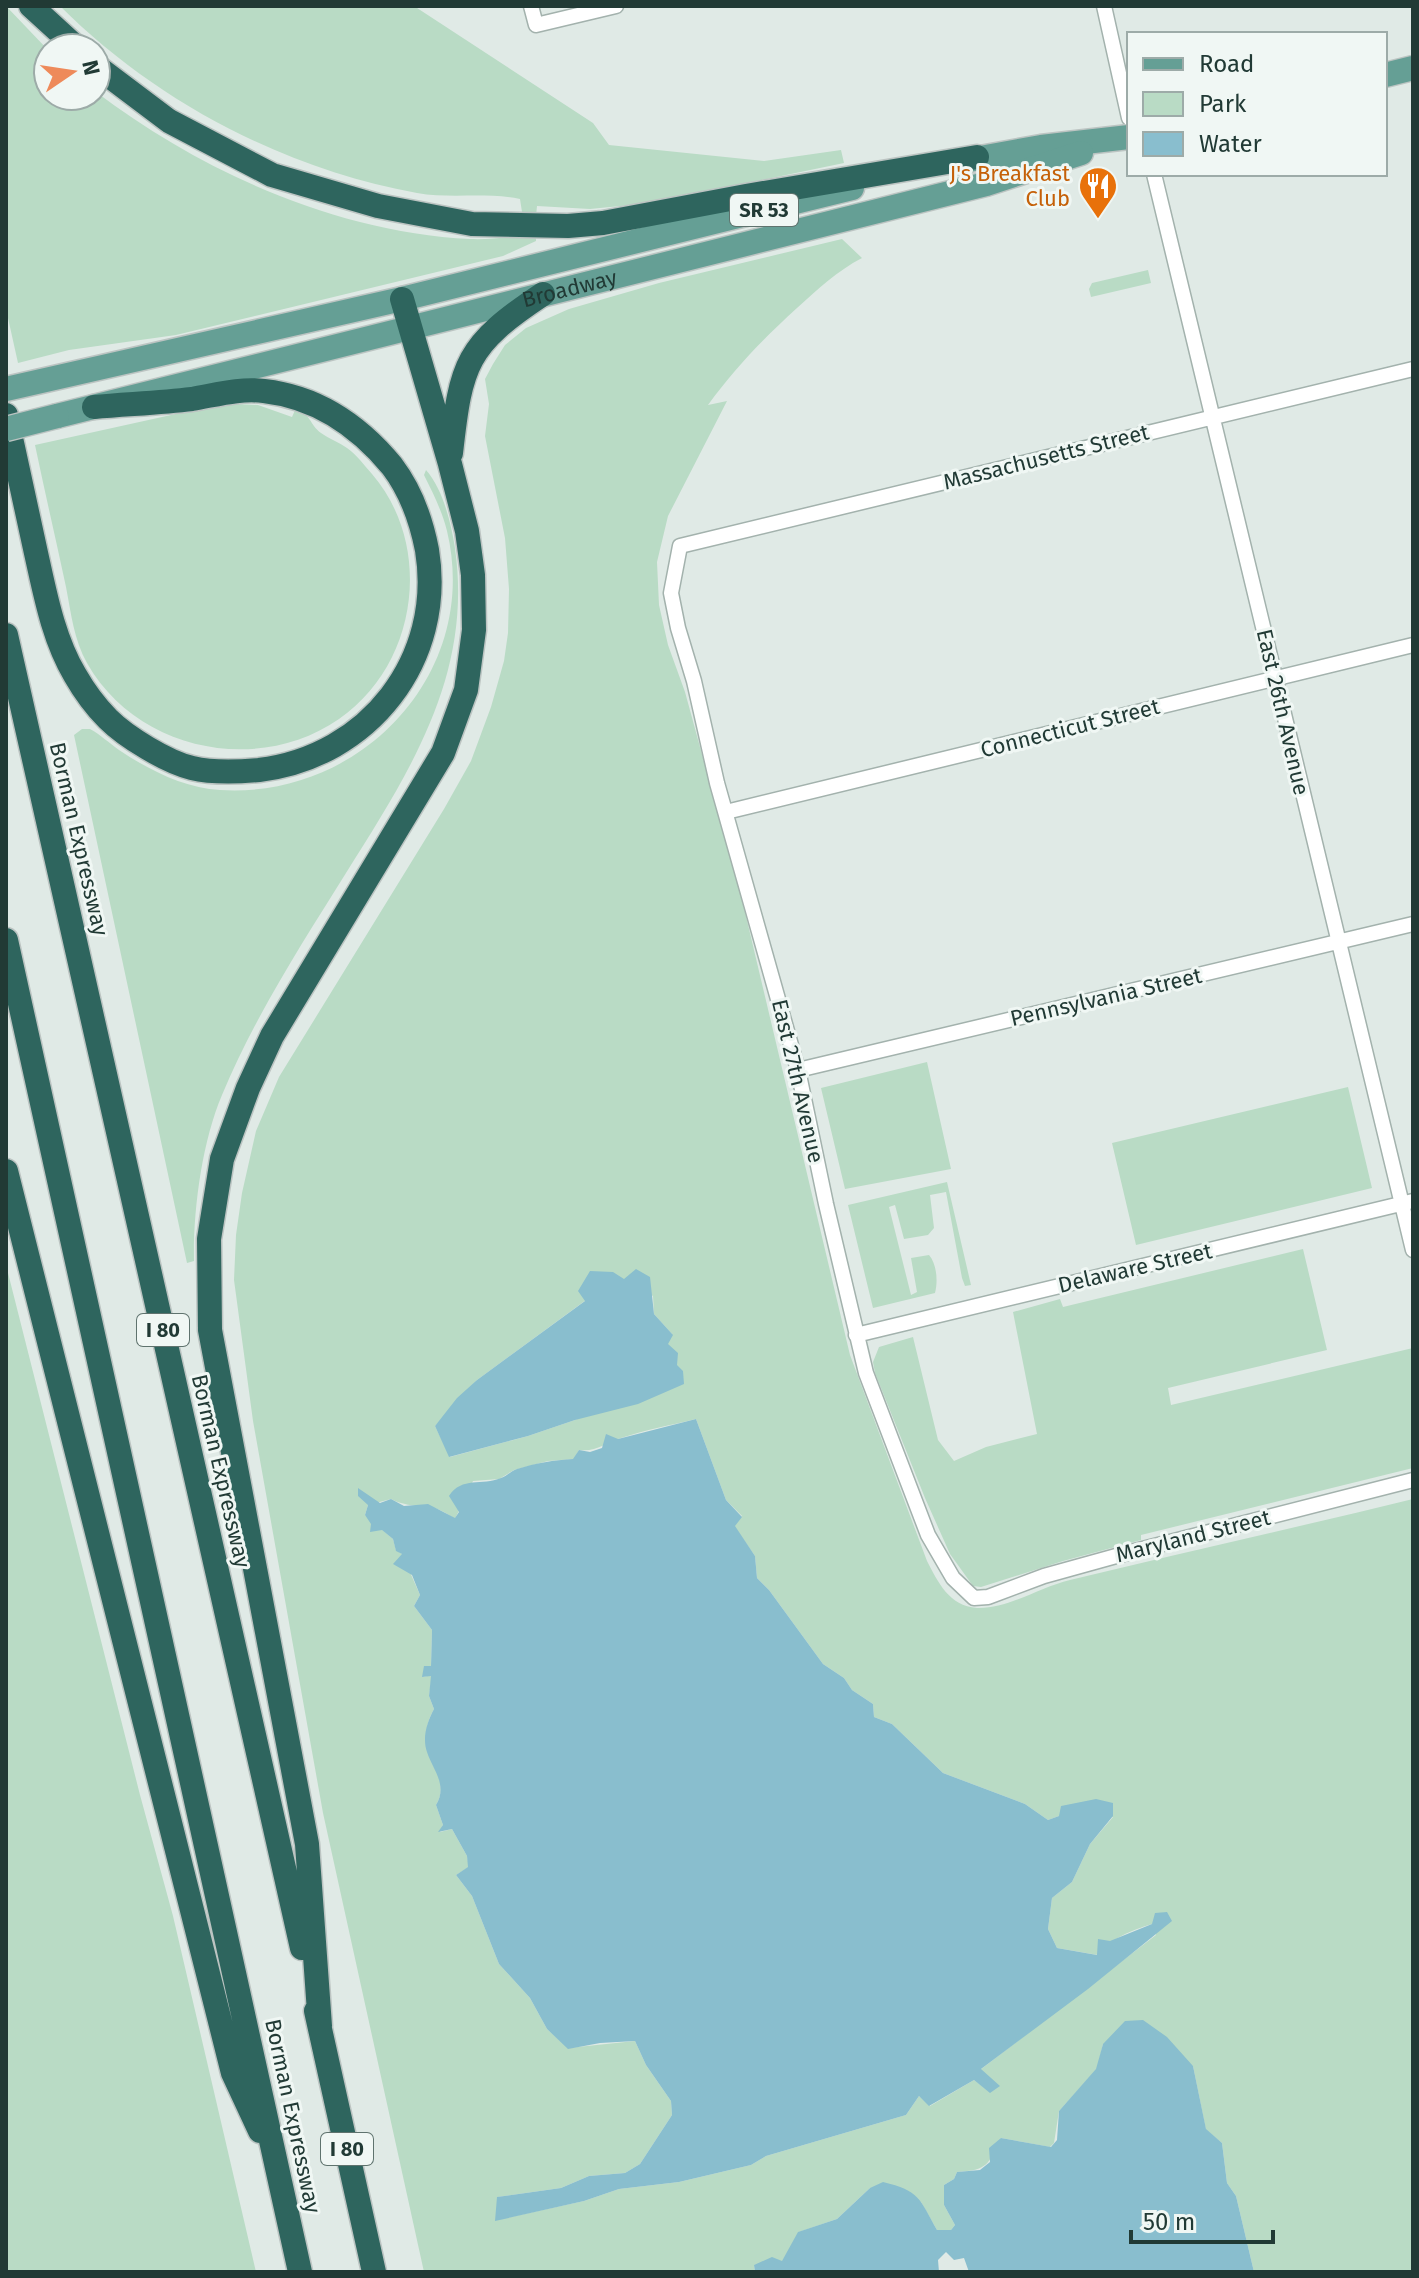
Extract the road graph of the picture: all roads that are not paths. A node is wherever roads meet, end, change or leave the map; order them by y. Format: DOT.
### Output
graph roads {
  1 [pos="31,6"];
  2 [pos="531,6"];
  3 [pos="616,6"];
  4 [pos="1104,6"];
  5 [pos="59,32"];
  6 [pos="1413,68"];
  7 [pos="1387,74"];
  8 [pos="112,78"];
  9 [pos="1127,109"];
  10 [pos="1127,137"];
  11 [pos="1127,138"];
  12 [pos="977,157"];
  13 [pos="1154,176"];
  14 [pos="543,294"];
  15 [pos="402,299"];
  16 [pos="410,327"];
  17 [pos="1413,369"];
  18 [pos="6,389"];
  19 [pos="94,407"];
  20 [pos="6,415"];
  21 [pos="1212,417"];
  22 [pos="6,429"];
  23 [pos="450,464"];
  24 [pos="680,546"];
  25 [pos="6,635"];
  26 [pos="1413,645"];
  27 [pos="1275,678"];
  28 [pos="726,812"];
  29 [pos="1413,924"];
  30 [pos="6,940"];
  31 [pos="1338,942"];
  32 [pos="798,1070"];
  33 [pos="6,1162"];
  34 [pos="10,1183"];
  35 [pos="1407,1203"];
  36 [pos="1413,1250"];
  37 [pos="856,1335"];
  38 [pos="1413,1480"];
  39 [pos="974,1598"];
  40 [pos="320,2026"];
  41 [pos="278,2170"];
  42 [pos="300,2272"];
  43 [pos="374,2272"];
  1 -- 5 [label="highway"];
  2 -- 3 [label="street"];
  4 -- 9 [label="street"];
  6 -- 7 [label="main road"];
  8 -- 12 [label="highway"];
  10 -- 12 [label="main road, Broadway / SR 53"];
  11 -- 14 [label="main road, Broadway / SR 53"];
  12 -- 15 [label="main road, Broadway / SR 53"];
  13 -- 21 [label="street, East 26th Avenue"];
  14 -- 16 [label="main road, Broadway / SR 53"];
  14 -- 23 [label="highway"];
  15 -- 16 [label="highway"];
  15 -- 18 [label="main road, Broadway / SR 53"];
  16 -- 19 [label="main road, Broadway / SR 53"];
  16 -- 23 [label="highway"];
  17 -- 21 [label="street, Massachusetts Street"];
  19 -- 20 [label="highway"];
  19 -- 22 [label="main road, Broadway / SR 53, bridge"];
  21 -- 24 [label="street, Massachusetts Street"];
  21 -- 27 [label="street, East 26th Avenue"];
  23 -- 40 [label="highway"];
  24 -- 28 [label="street, East 27th Avenue"];
  25 -- 40 [label="highway, Borman Expressway / I 80"];
  26 -- 27 [label="street, Connecticut Street"];
  27 -- 28 [label="street, Connecticut Street"];
  27 -- 31 [label="street, East 26th Avenue"];
  28 -- 32 [label="street, East 27th Avenue"];
  29 -- 31 [label="street, Pennsylvania Street"];
  30 -- 41 [label="highway, Borman Expressway"];
  31 -- 32 [label="street, Pennsylvania Street"];
  31 -- 35 [label="street, East 26th Avenue"];
  32 -- 37 [label="street, East 27th Avenue"];
  33 -- 34 [label="highway"];
  34 -- 41 [label="highway"];
  35 -- 36 [label="street, East 26th Avenue"];
  35 -- 37 [label="street, Delaware Street"];
  37 -- 39 [label="street, East 27th Avenue"];
  38 -- 39 [label="street, Maryland Street"];
  40 -- 43 [label="highway, Borman Expressway / I 80"];
  41 -- 42 [label="highway, Borman Expressway"];
}
